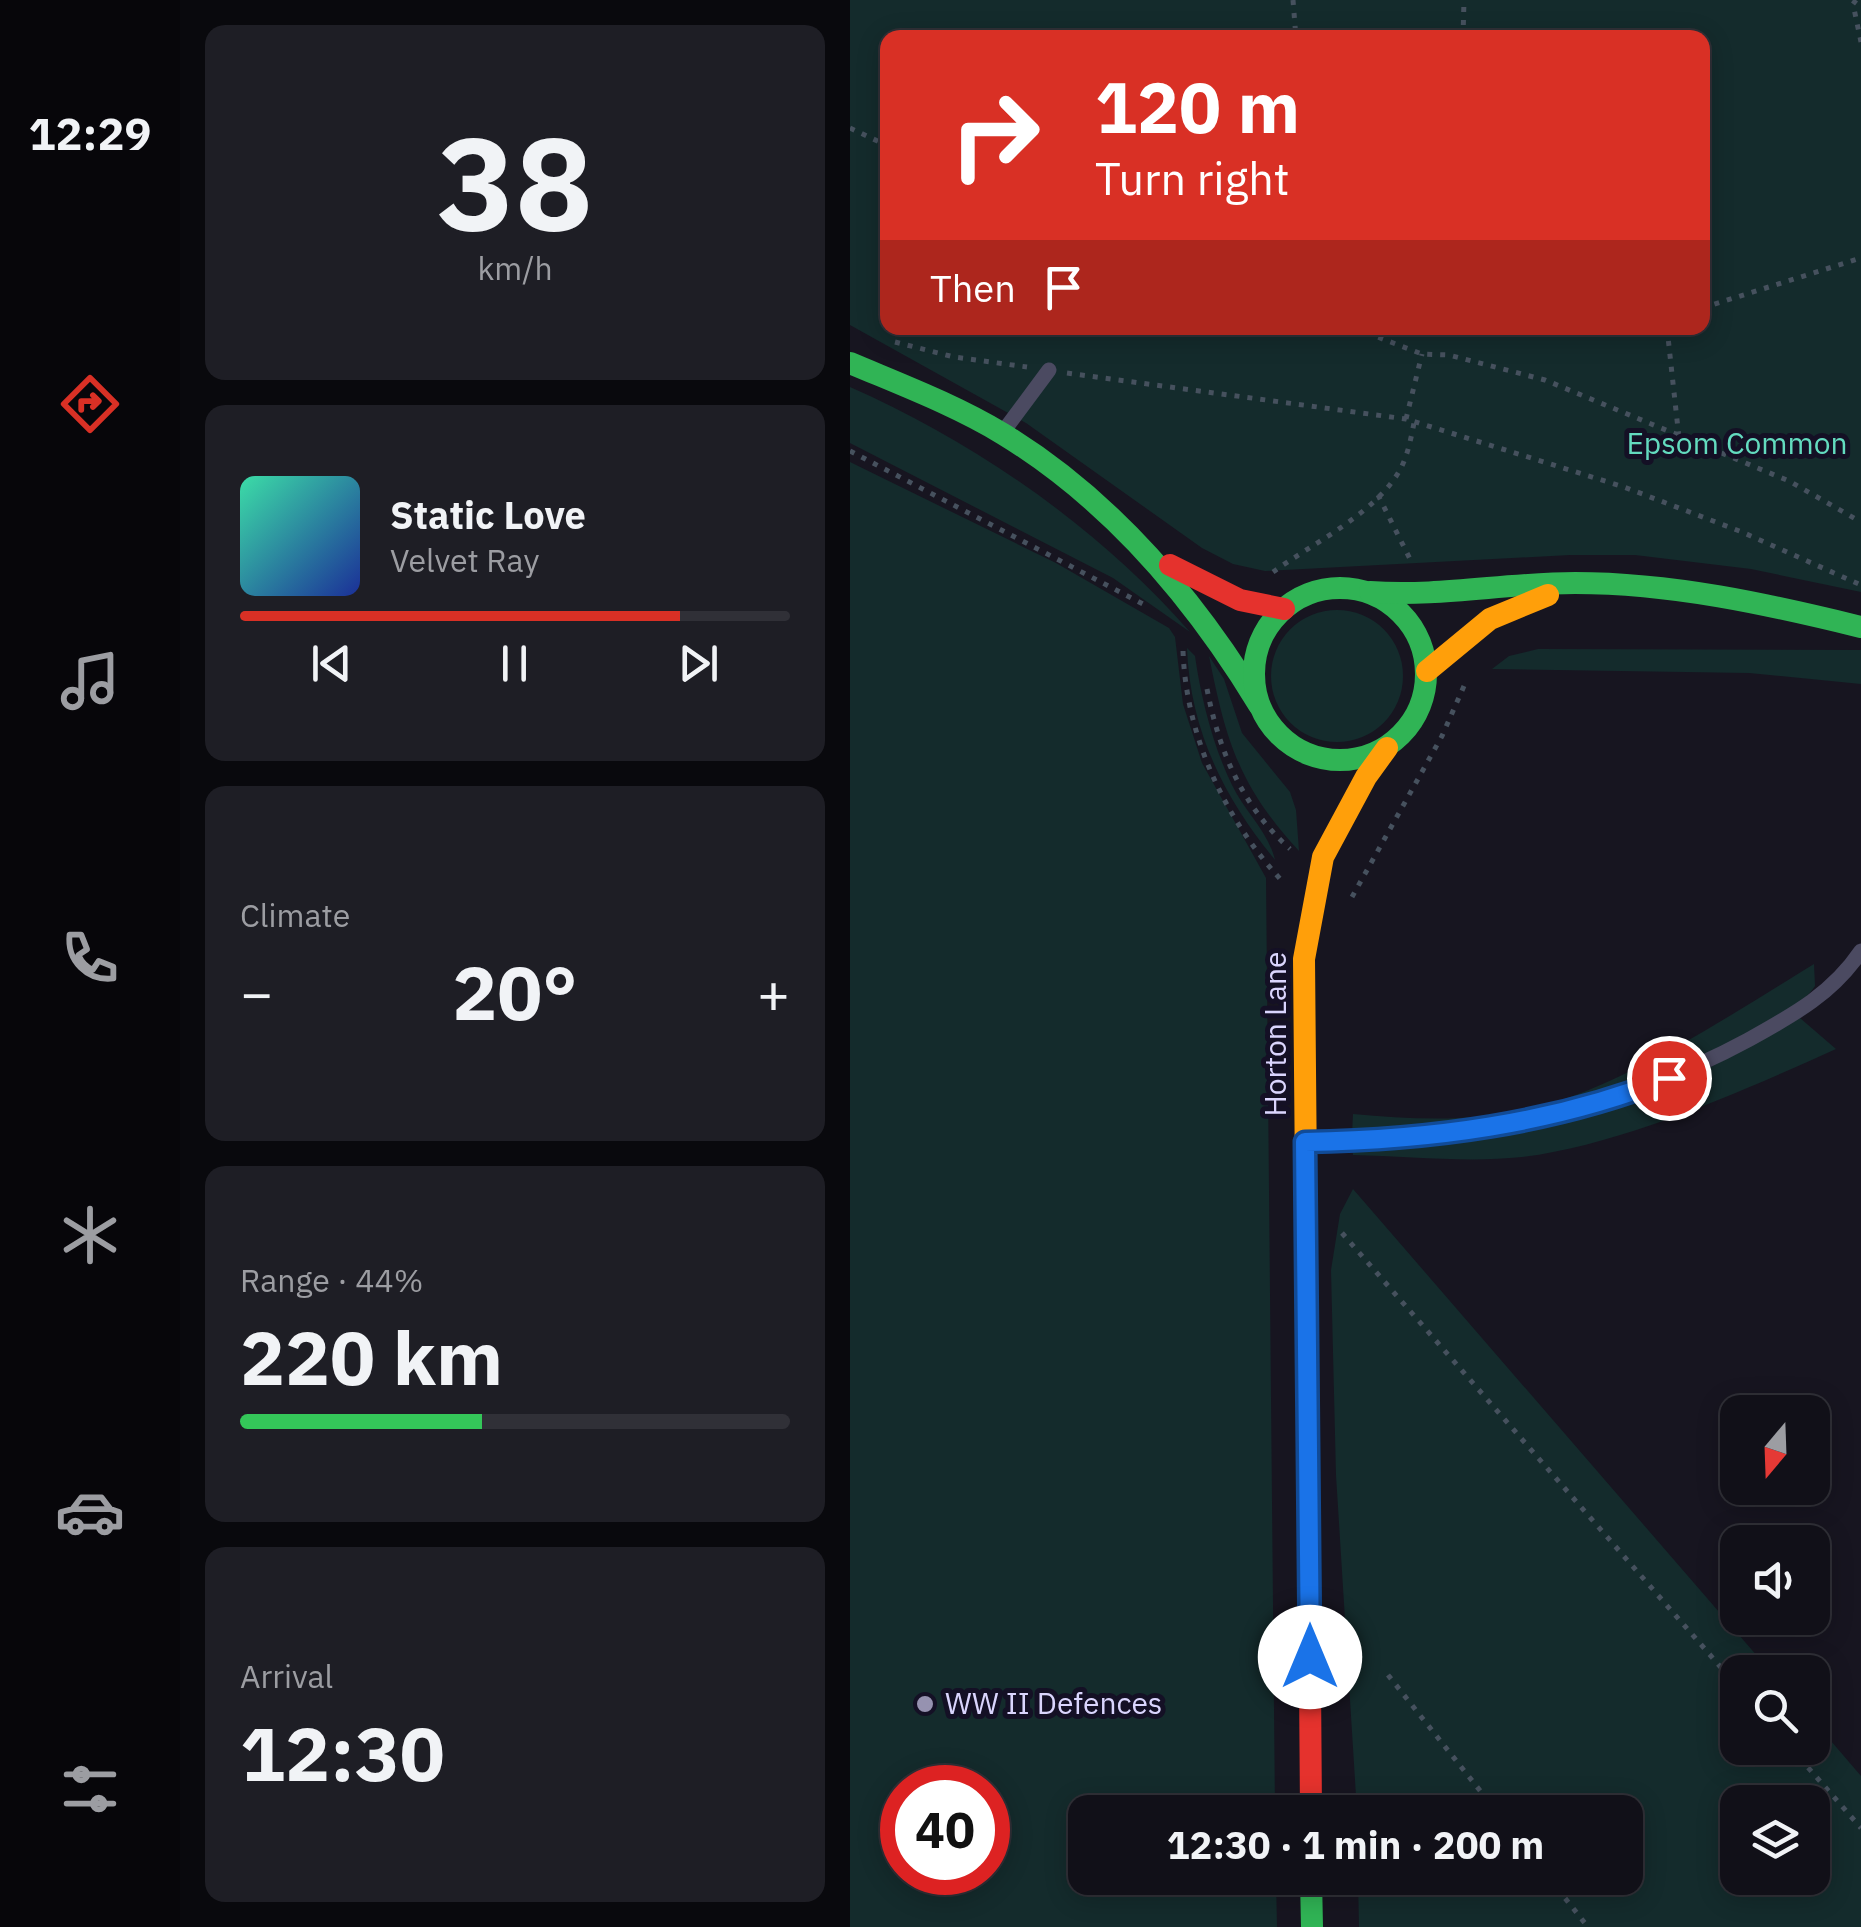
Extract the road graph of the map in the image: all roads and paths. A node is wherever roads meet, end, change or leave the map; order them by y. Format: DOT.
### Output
graph roads {
  1 [pos="1292,0"];
  2 [pos="1464,0"];
  3 [pos="1856,0"];
  4 [pos="1295,30"];
  5 [pos="1464,30"];
  6 [pos="1861,42"];
  7 [pos="850,128"];
  8 [pos="880,142"];
  9 [pos="1861,258"];
  10 [pos="1710,305"];
  11 [pos="1372,335"];
  12 [pos="1668,335"];
  13 [pos="877,337"];
  14 [pos="1422,354"];
  15 [pos="850,363"];
  16 [pos="1049,370"];
  17 [pos="1406,419"];
  18 [pos="1001,435"];
  19 [pos="1679,438"];
  20 [pos="850,451"];
  21 [pos="1861,522"];
  22 [pos="1150,552"];
  23 [pos="1861,585"];
  24 [pos="1642,586"];
  25 [pos="1366,592"];
  26 [pos="1149,607"];
  27 [pos="1284,609"];
  28 [pos="1861,627"];
  29 [pos="1185,640"];
  30 [pos="1427,671"];
  31 [pos="1468,676"];
  32 [pos="1259,705"];
  33 [pos="1387,748"];
  34 [pos="1308,754"];
  35 [pos="1318,780"];
  36 [pos="1324,804"];
  37 [pos="1323,857"];
  38 [pos="1283,882"];
  39 [pos="1348,905"];
  40 [pos="1861,951"];
  41 [pos="1305,1142"];
  42 [pos="1306,1192"];
  43 [pos="1720,1666"];
  44 [pos="1388,1675"];
  45 [pos="1805,1765"];
  46 [pos="1311,1795"];
  47 [pos="1483,1795"];
  48 [pos="1861,1828"];
  49 [pos="1311,1895"];
  50 [pos="1563,1895"];
  51 [pos="1312,1927"];
  52 [pos="1588,1927"];
  1 -- 4 [label="path"];
  2 -- 5 [label="path"];
  3 -- 6 [label="path"];
  7 -- 8 [label="path"];
  9 -- 10 [label="path"];
  11 -- 14 [label="path"];
  12 -- 19 [label="path"];
  13 -- 16 [label="path"];
  14 -- 17 [label="path"];
  14 -- 19 [label="path"];
  15 -- 18 [label="main road"];
  16 -- 17 [label="path"];
  16 -- 18 [label="lane"];
  17 -- 23 [label="path"];
  18 -- 22 [label="main road"];
  19 -- 21 [label="path"];
  20 -- 26 [label="path"];
  22 -- 27 [label="main road"];
  22 -- 32 [label="main road"];
  24 -- 25 [label="main road"];
  24 -- 28 [label="main road"];
  24 -- 30 [label="main road"];
  25 -- 27 [label="main road"];
  25 -- 30 [label="main road"];
  27 -- 32 [label="main road"];
  29 -- 38 [label="path"];
  30 -- 33 [label="main road"];
  31 -- 39 [label="path"];
  32 -- 34 [label="main road"];
  33 -- 34 [label="main road"];
  33 -- 37 [label="main road, Horton Lane"];
  34 -- 35 [label="main road"];
  36 -- 37 [label="main road, Horton Lane"];
  37 -- 41 [label="main road, Horton Lane"];
  40 -- 41 [label="lane"];
  41 -- 42 [label="main road, Horton Lane"];
  42 -- 43 [label="path"];
  42 -- 46 [label="main road, Horton Lane"];
  44 -- 47 [label="path"];
  45 -- 48 [label="path"];
  49 -- 51 [label="main road"];
  50 -- 52 [label="path"];
}
